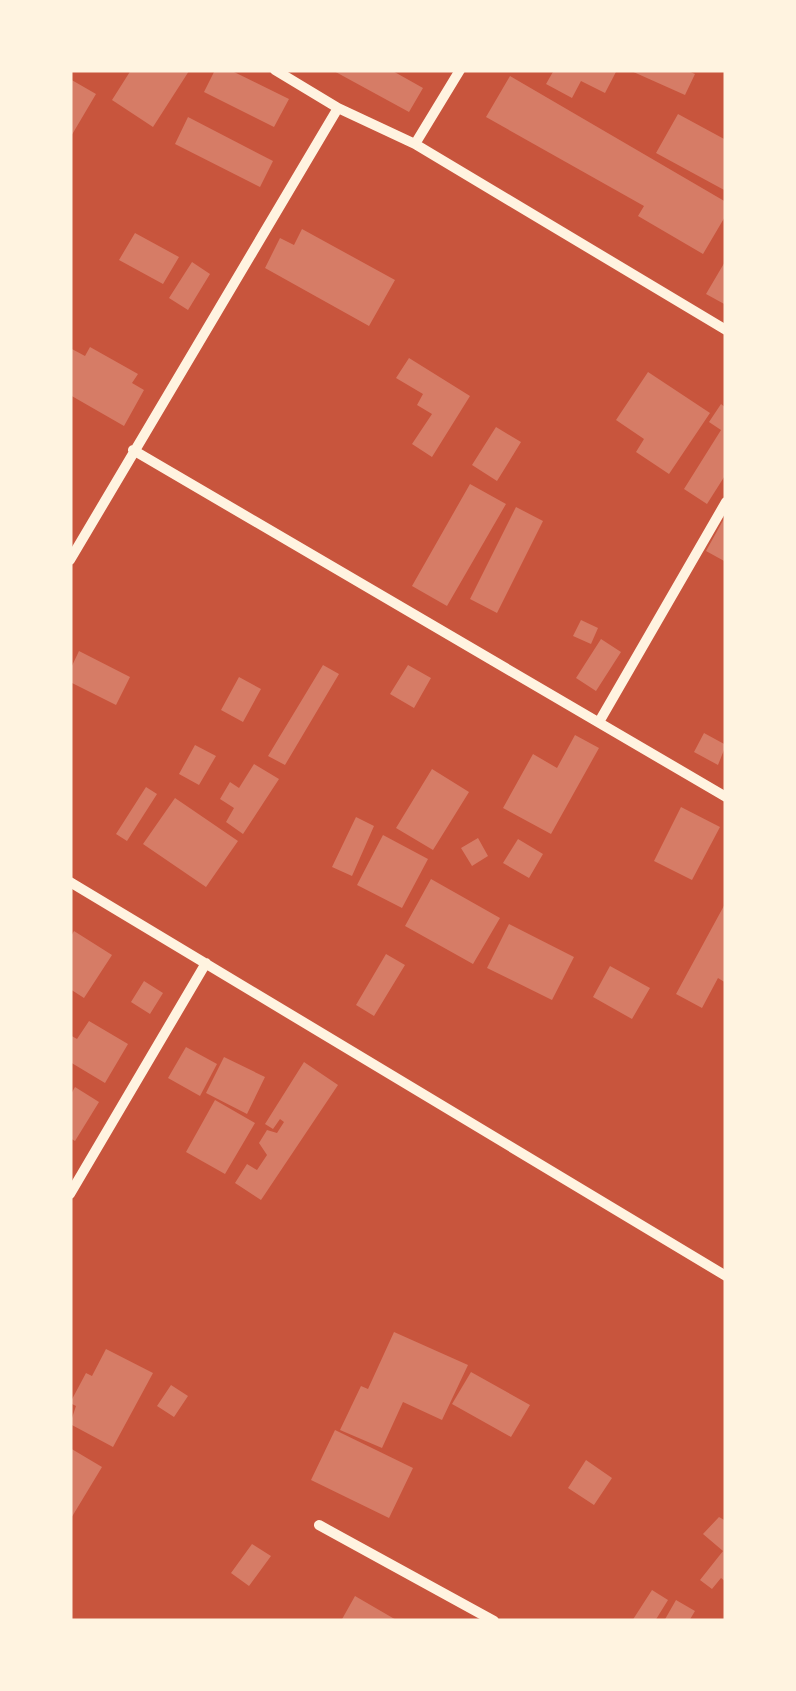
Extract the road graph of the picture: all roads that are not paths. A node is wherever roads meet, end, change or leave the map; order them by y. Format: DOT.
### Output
graph roads {
  1 [pos="275,70"];
  2 [pos="460,70"];
  3 [pos="338,108"];
  4 [pos="415,144"];
  5 [pos="726,330"];
  6 [pos="134,450"];
  7 [pos="726,502"];
  8 [pos="70,560"];
  9 [pos="598,722"];
  10 [pos="726,797"];
  11 [pos="70,882"];
  12 [pos="206,963"];
  13 [pos="70,1194"];
  14 [pos="726,1276"];
  15 [pos="320,1525"];
  16 [pos="494,1621"];
  1 -- 3 [label="street"];
  2 -- 4 [label="street"];
  3 -- 4 [label="street"];
  3 -- 6 [label="street"];
  4 -- 5 [label="street"];
  6 -- 8 [label="street"];
  6 -- 9 [label="street"];
  7 -- 9 [label="street"];
  9 -- 10 [label="street"];
  11 -- 12 [label="street"];
  12 -- 13 [label="street"];
  12 -- 14 [label="street"];
  15 -- 16 [label="street"];
}
